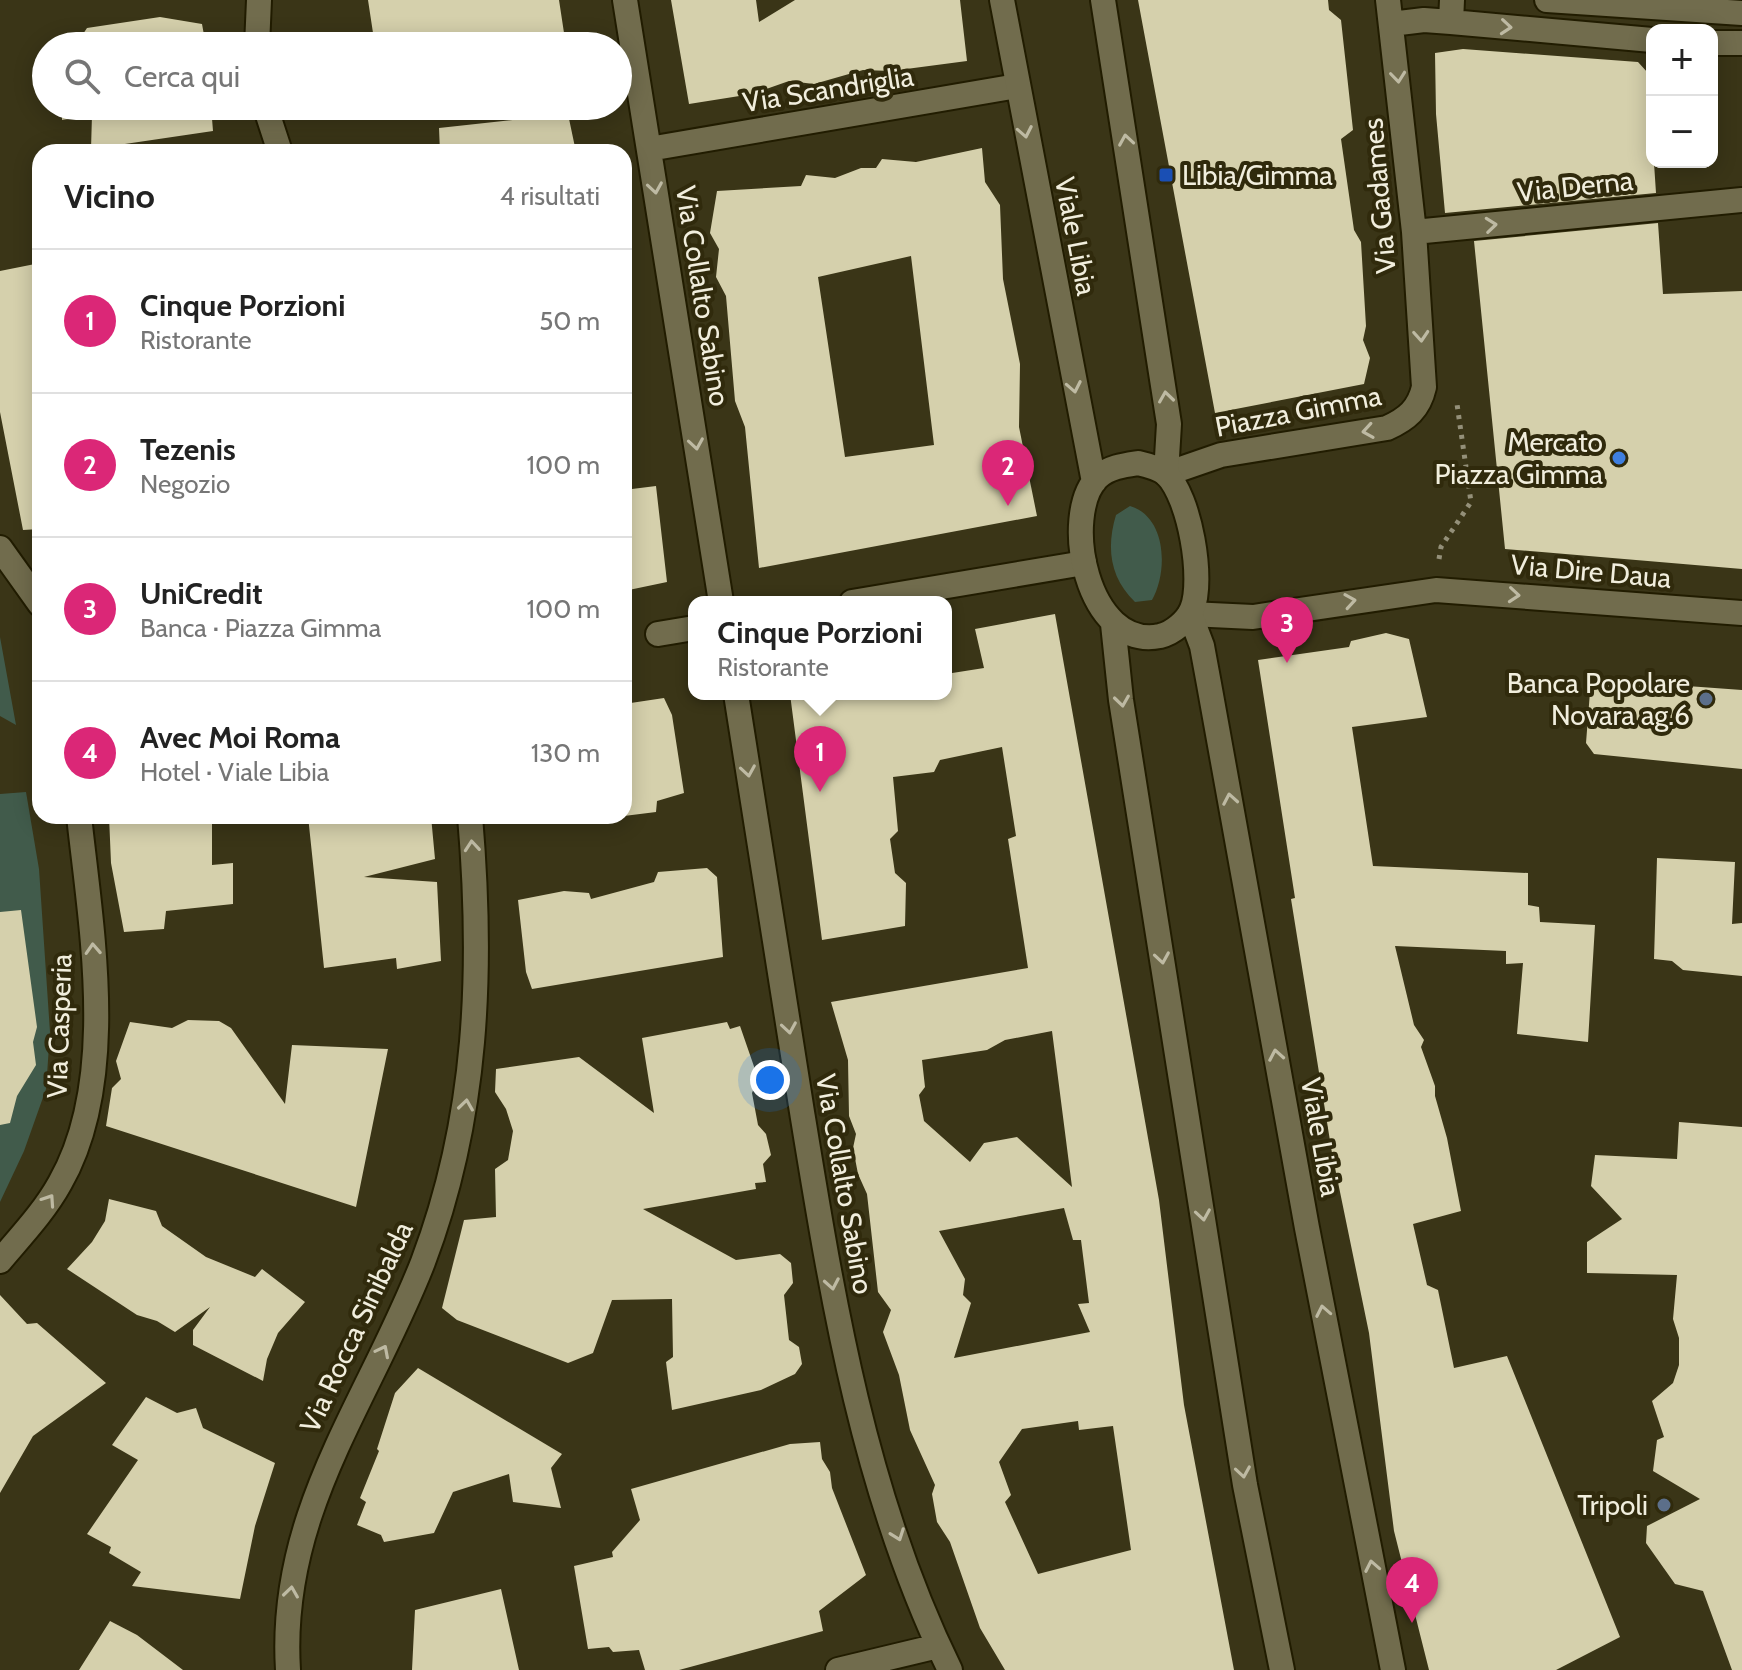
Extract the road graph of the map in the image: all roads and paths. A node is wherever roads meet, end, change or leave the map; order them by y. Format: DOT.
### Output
graph roads {
  1 [pos="259,0"];
  2 [pos="625,0"];
  3 [pos="1002,0"];
  4 [pos="1103,0"];
  5 [pos="1547,0"];
  6 [pos="1452,11"];
  7 [pos="1390,12"];
  8 [pos="1742,13"];
  9 [pos="258,32"];
  10 [pos="630,32"];
  11 [pos="1646,39"];
  12 [pos="632,43"];
  13 [pos="1718,43"];
  14 [pos="1742,43"];
  15 [pos="1017,86"];
  16 [pos="270,120"];
  17 [pos="277,144"];
  18 [pos="649,149"];
  19 [pos="1742,200"];
  20 [pos="1414,232"];
  21 [pos="1424,387"];
  22 [pos="1455,392"];
  23 [pos="1166,474"];
  24 [pos="1094,482"];
  25 [pos="0,548"];
  26 [pos="1084,563"];
  27 [pos="1436,579"];
  28 [pos="32,593"];
  29 [pos="720,596"];
  30 [pos="888,596"];
  31 [pos="1742,613"];
  32 [pos="1190,614"];
  33 [pos="1113,624"];
  34 [pos="688,629"];
  35 [pos="658,634"];
  36 [pos="737,700"];
  37 [pos="80,824"];
  38 [pos="470,824"];
  39 [pos="0,1261"];
  40 [pos="938,1646"];
  41 [pos="288,1670"];
  42 [pos="838,1670"];
  43 [pos="950,1670"];
  44 [pos="1282,1670"];
  45 [pos="1393,1670"];
  1 -- 9 [label="street"];
  2 -- 10 [label="street, Via Collalto Sabino"];
  3 -- 15 [label="street, Viale Libia"];
  23 -- 4 [label="street, one-way"];
  5 -- 8 [label="street"];
  6 -- 7 [label="street"];
  6 -- 11 [label="street, one-way"];
  7 -- 20 [label="street, Via Gadames, one-way"];
  12 -- 18 [label="street, Via Collalto Sabino"];
  13 -- 14 [label="street"];
  15 -- 18 [label="street, Via Scandriglia"];
  15 -- 24 [label="street, Viale Libia, one-way"];
  16 -- 17 [label="street"];
  18 -- 29 [label="street, Via Collalto Sabino, one-way"];
  20 -- 19 [label="street, Via Derna, one-way"];
  20 -- 21 [label="street, Via Gadames, one-way"];
  21 -- 23 [label="street, Piazza Gimma, one-way"];
  22 -- 27 [label="path"];
  23 -- 24 [label="street"];
  23 -- 32 [label="street"];
  24 -- 26 [label="street"];
  25 -- 28 [label="street"];
  26 -- 30 [label="street"];
  26 -- 33 [label="street"];
  27 -- 31 [label="street, Via Dire Daua, one-way"];
  32 -- 27 [label="street, one-way"];
  32 -- 33 [label="street"];
  45 -- 32 [label="street, Viale Libia, one-way"];
  33 -- 44 [label="street, one-way"];
  34 -- 35 [label="street"];
  36 -- 40 [label="street, Via Collalto Sabino, one-way"];
  39 -- 37 [label="street, Via Casperia, one-way"];
  41 -- 38 [label="street, Via Rocca Sinibalda, one-way"];
  40 -- 42 [label="street"];
  40 -- 43 [label="street, Via Collalto Sabino"];
}
